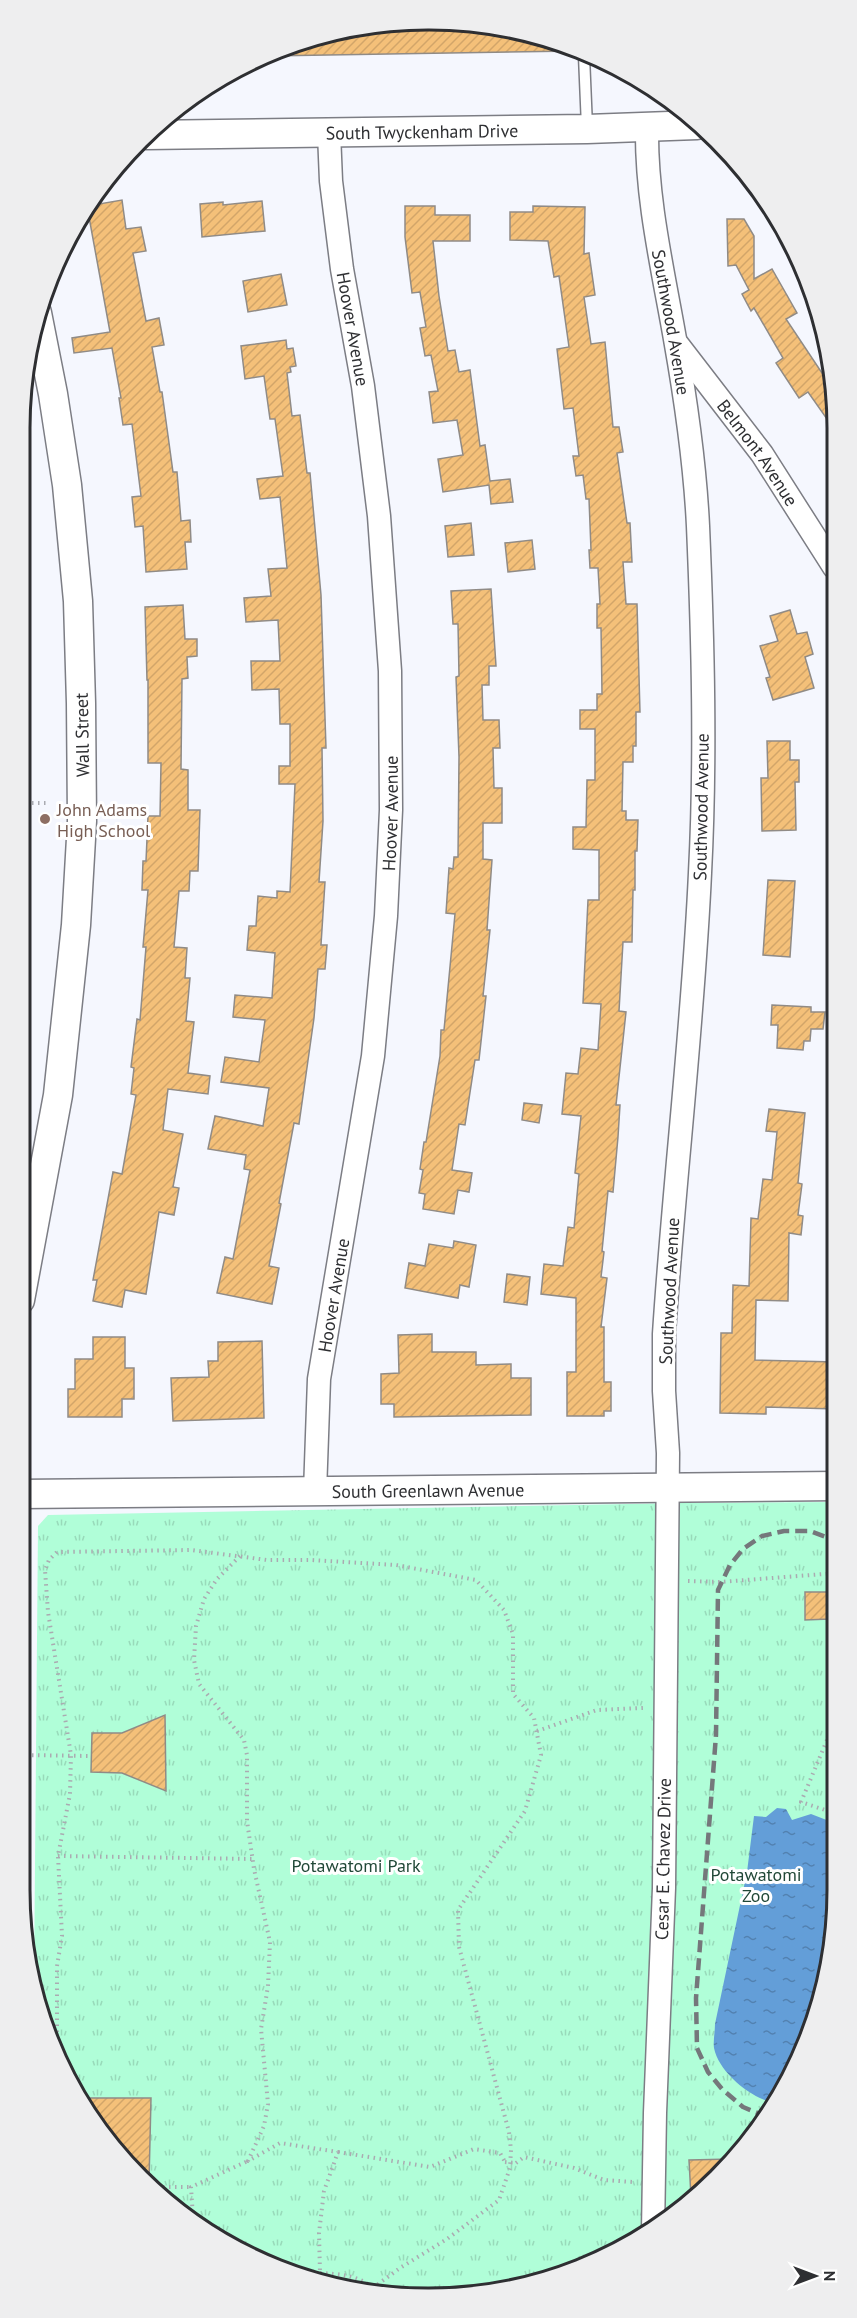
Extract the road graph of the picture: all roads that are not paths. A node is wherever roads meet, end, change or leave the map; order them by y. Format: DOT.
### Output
graph roads {
  1 [pos="584,61"];
  2 [pos="687,126"];
  3 [pos="647,128"];
  4 [pos="587,129"];
  5 [pos="329,133"];
  6 [pos="160,135"];
  7 [pos="42,336"];
  8 [pos="676,341"];
  9 [pos="827,556"];
  10 [pos="30,1246"];
  11 [pos="827,1486"];
  12 [pos="668,1487"];
  13 [pos="315,1492"];
  14 [pos="30,1494"];
  15 [pos="654,2218"];
  1 -- 4 [label="lane"];
  2 -- 3 [label="street, South Twyckenham Drive"];
  3 -- 4 [label="street, South Twyckenham Drive"];
  3 -- 8 [label="street, Southwood Avenue"];
  4 -- 5 [label="street, South Twyckenham Drive"];
  5 -- 6 [label="street, South Twyckenham Drive"];
  5 -- 13 [label="street, Hoover Avenue"];
  7 -- 10 [label="street, Wall Street"];
  8 -- 9 [label="street, Belmont Avenue"];
  8 -- 12 [label="street, Southwood Avenue"];
  11 -- 12 [label="street, South Greenlawn Avenue"];
  12 -- 13 [label="street, South Greenlawn Avenue"];
  12 -- 15 [label="street, Cesar E. Chavez Drive"];
  13 -- 14 [label="street, South Greenlawn Avenue"];
}
